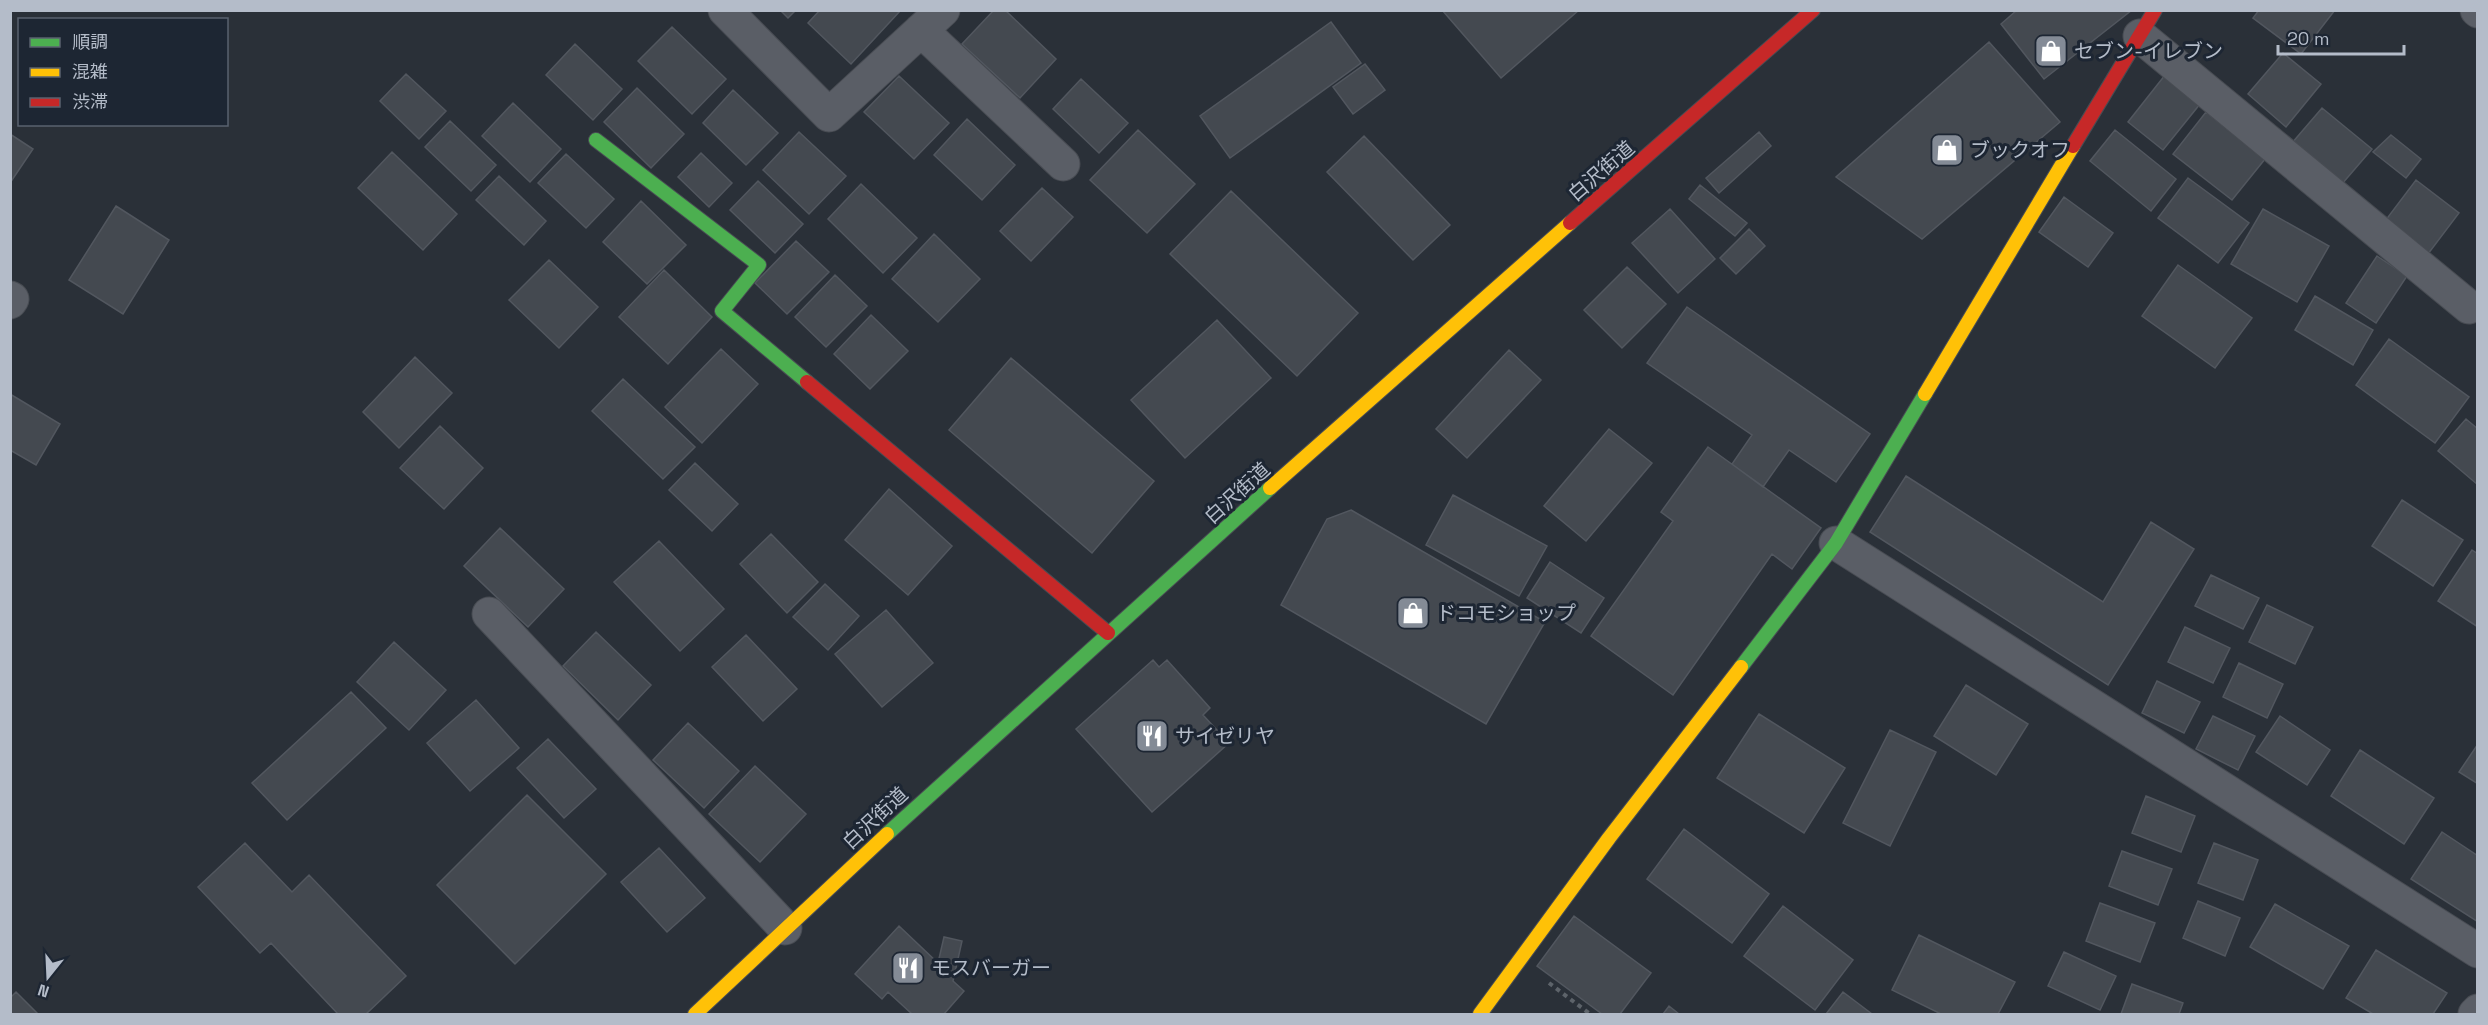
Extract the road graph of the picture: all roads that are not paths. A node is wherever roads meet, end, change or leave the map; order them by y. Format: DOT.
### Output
graph roads {
  1 [pos="725,10"];
  2 [pos="1813,10"];
  3 [pos="932,20"];
  4 [pos="2147,23"];
  5 [pos="596,140"];
  6 [pos="1063,164"];
  7 [pos="2469,307"];
  8 [pos="1836,543"];
  9 [pos="489,614"];
  10 [pos="1108,633"];
  11 [pos="785,928"];
  12 [pos="2478,951"];
  13 [pos="695,1014"];
  14 [pos="1480,1014"];
  1 -- 3 [label="street"];
  2 -- 10 [label="street, 白沢街道"];
  3 -- 6 [label="street"];
  4 -- 7 [label="street"];
  4 -- 8 [label="street"];
  5 -- 10 [label="street"];
  8 -- 12 [label="street"];
  8 -- 14 [label="street"];
  9 -- 11 [label="street"];
  10 -- 11 [label="street, 白沢街道"];
  11 -- 13 [label="street, 白沢街道"];
}
